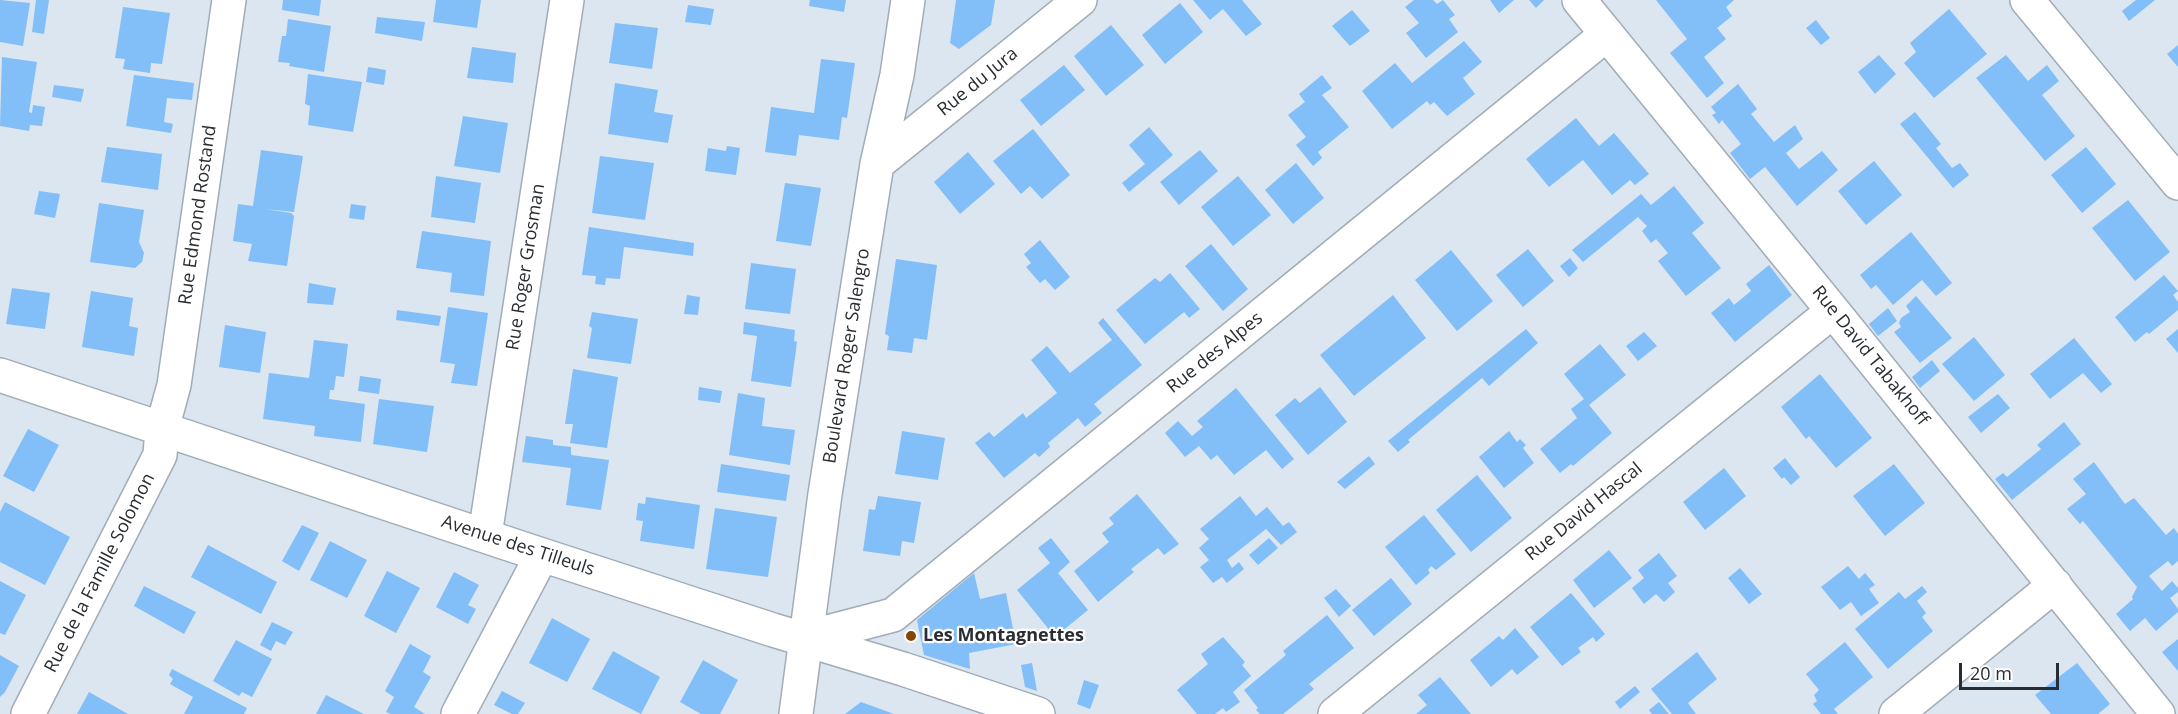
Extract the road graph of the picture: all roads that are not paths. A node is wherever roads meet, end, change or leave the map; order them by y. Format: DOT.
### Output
graph roads {
  1 [pos="230,0"];
  2 [pos="567,0"];
  3 [pos="908,0"];
  4 [pos="1080,0"];
  5 [pos="1579,0"];
  6 [pos="2027,0"];
  7 [pos="1607,34"];
  8 [pos="877,164"];
  9 [pos="2178,183"];
  10 [pos="1833,311"];
  11 [pos="0,375"];
  12 [pos="162,429"];
  13 [pos="485,535"];
  14 [pos="542,555"];
  15 [pos="2055,585"];
  16 [pos="805,638"];
  17 [pos="28,714"];
  18 [pos="458,714"];
  19 [pos="796,714"];
  20 [pos="1038,714"];
  21 [pos="1335,714"];
  22 [pos="1896,714"];
  23 [pos="2158,714"];
  1 -- 12 [label="street, Rue Edmond Rostand"];
  2 -- 13 [label="street, Rue Roger Grosman"];
  3 -- 8 [label="street, Boulevard Roger Salengro"];
  4 -- 8 [label="street, Rue du Jura"];
  5 -- 7 [label="street, Rue David Tabakhoff"];
  6 -- 9 [label="street"];
  7 -- 10 [label="street, Rue David Tabakhoff"];
  7 -- 16 [label="street, Rue des Alpes"];
  8 -- 16 [label="street, Boulevard Roger Salengro"];
  10 -- 15 [label="street, Rue David Tabakhoff"];
  10 -- 21 [label="street, Rue David Hascal"];
  11 -- 12 [label="street, Avenue des Tilleuls"];
  12 -- 13 [label="street, Avenue des Tilleuls"];
  12 -- 17 [label="street, Rue de la Famille Solomon"];
  13 -- 14 [label="street, Avenue des Tilleuls"];
  14 -- 16 [label="street, Avenue des Tilleuls"];
  14 -- 18 [label="street"];
  15 -- 22 [label="street"];
  15 -- 23 [label="street, Rue David Tabakhoff"];
  16 -- 19 [label="street, Boulevard Roger Salengro"];
  16 -- 20 [label="street, Avenue des Tilleuls"];
}
